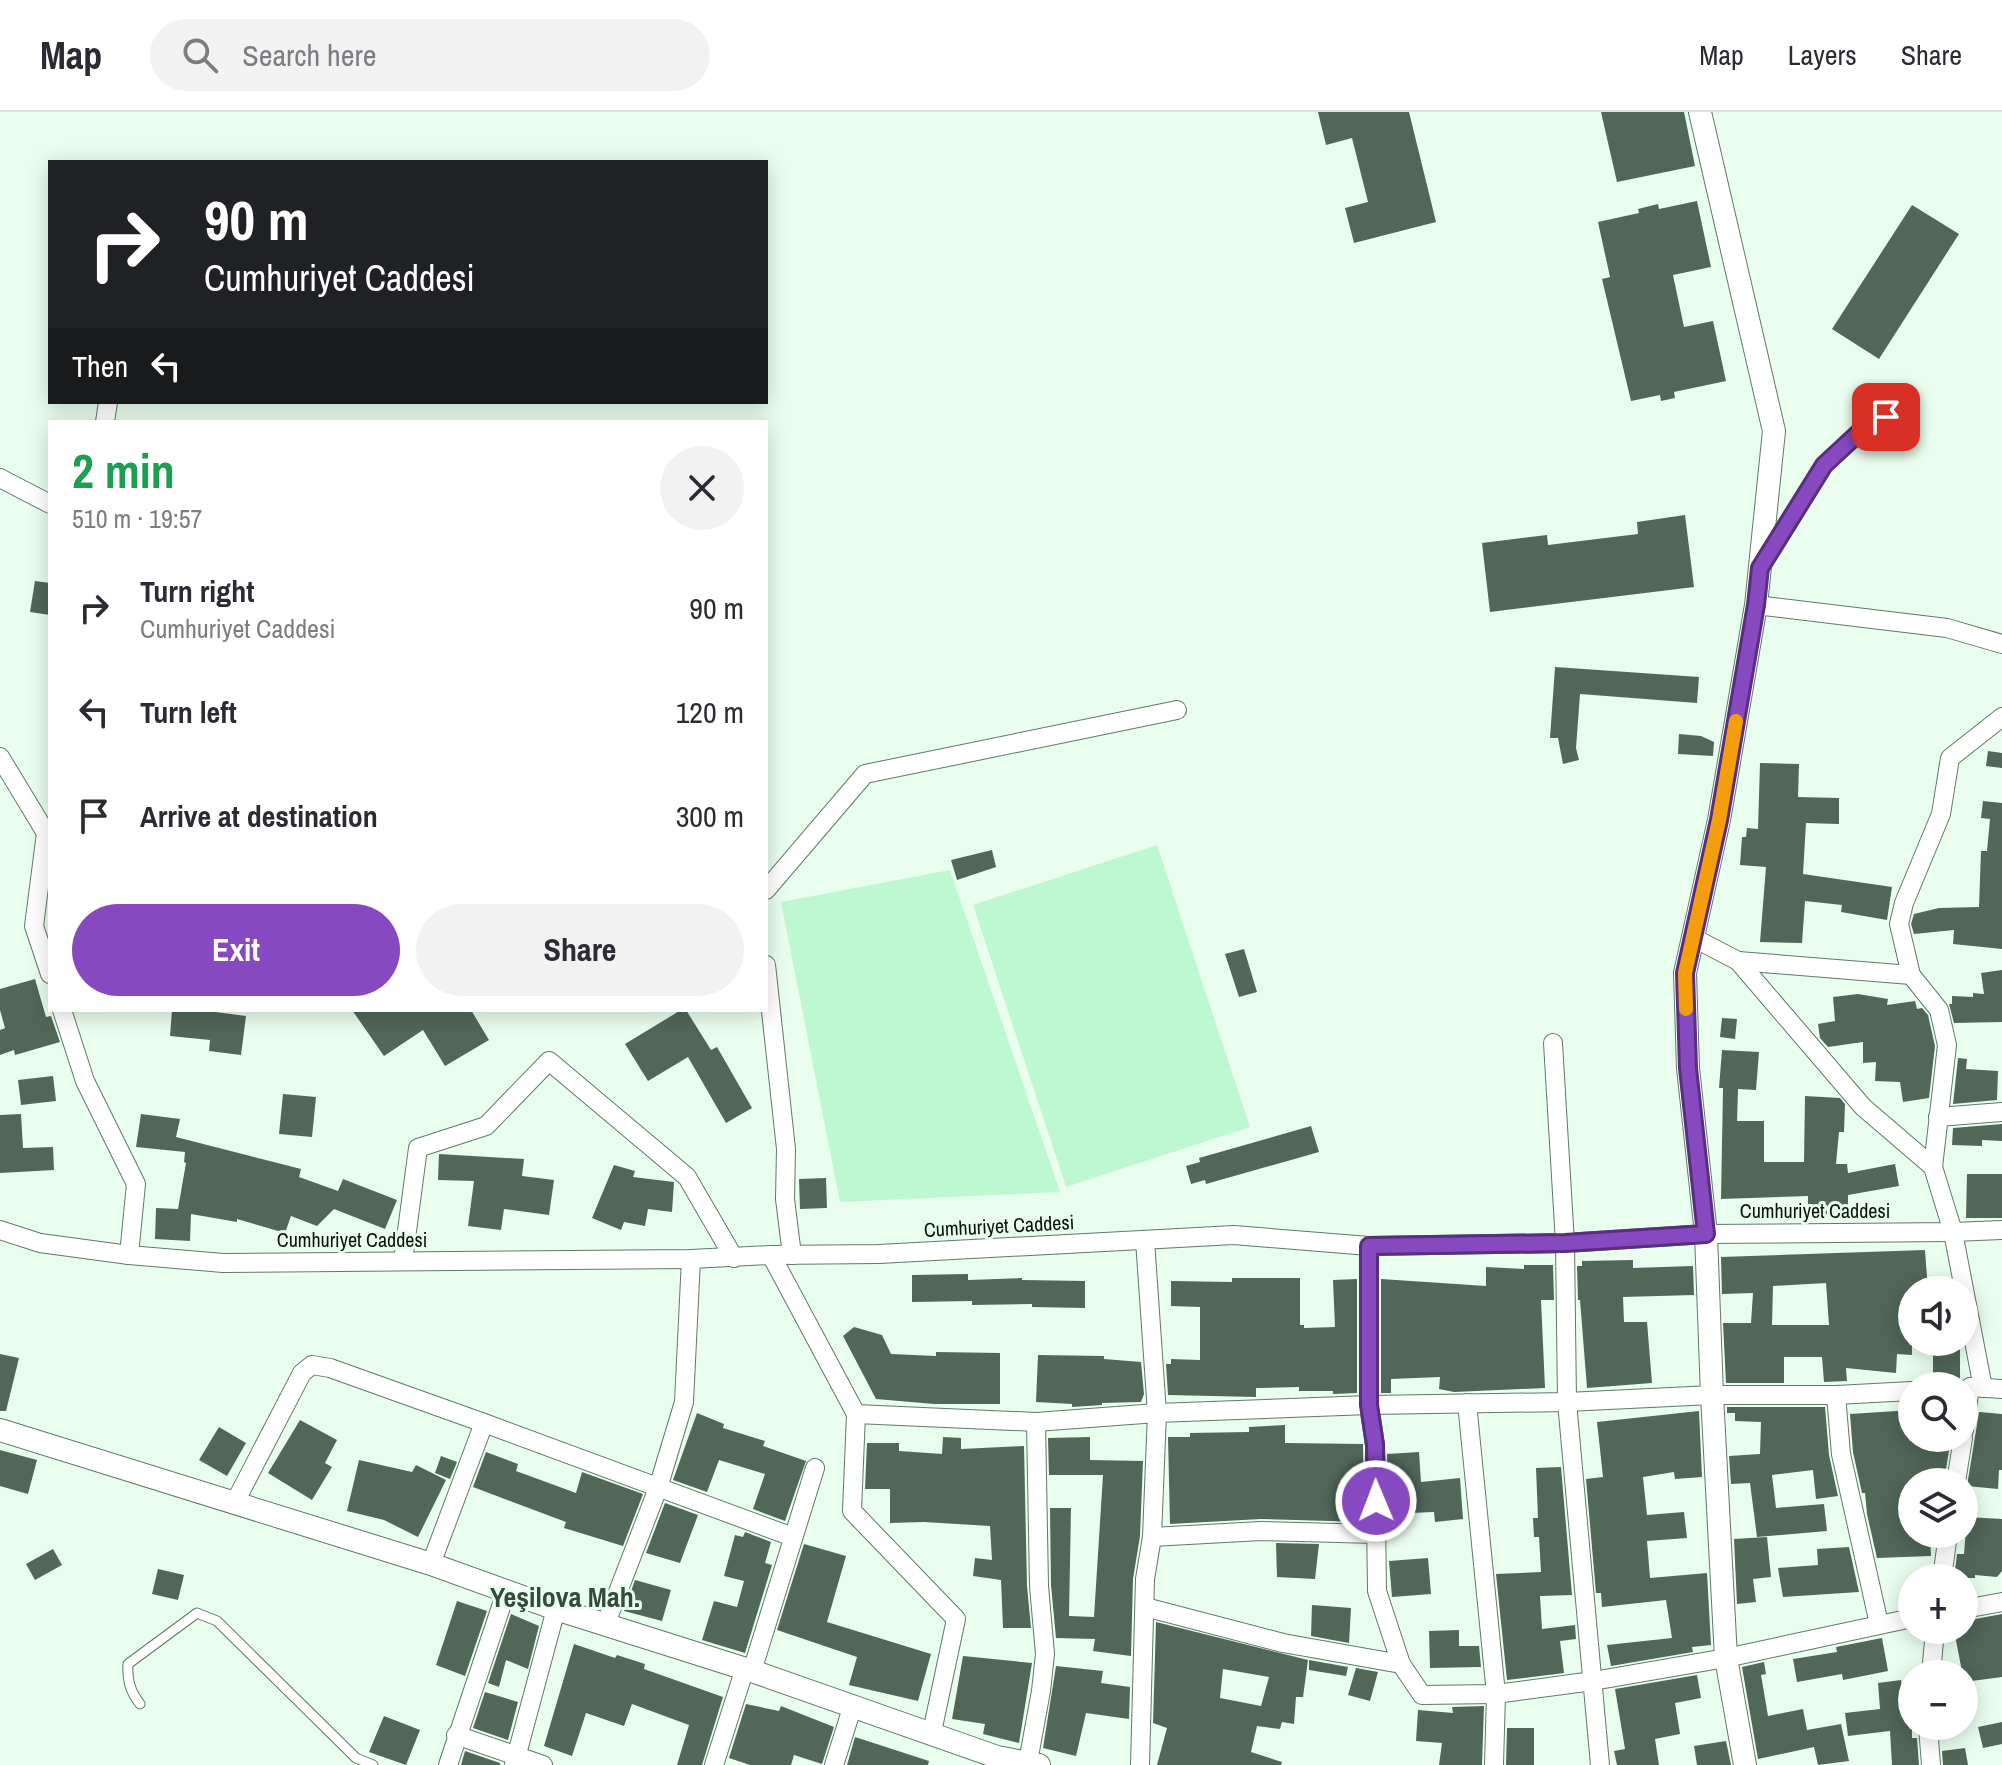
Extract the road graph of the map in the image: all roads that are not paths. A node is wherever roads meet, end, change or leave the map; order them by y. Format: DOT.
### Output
graph roads {
  1 [pos="1700,112"];
  2 [pos="1906,408"];
  3 [pos="0,478"];
  4 [pos="48,503"];
  5 [pos="1760,568"];
  6 [pos="1756,605"];
  7 [pos="2002,644"];
  8 [pos="1177,710"];
  9 [pos="2002,717"];
  10 [pos="0,757"];
  11 [pos="48,832"];
  12 [pos="768,888"];
  13 [pos="1692,937"];
  14 [pos="1738,961"];
  15 [pos="48,968"];
  16 [pos="1911,975"];
  17 [pos="768,983"];
  18 [pos="63,1012"];
  19 [pos="1553,1043"];
  20 [pos="2002,1112"];
  21 [pos="1938,1117"];
  22 [pos="1933,1167"];
  23 [pos="0,1230"];
  24 [pos="2002,1230"];
  25 [pos="1953,1232"];
  26 [pos="1706,1234"];
  27 [pos="1145,1240"];
  28 [pos="1565,1243"];
  29 [pos="1369,1246"];
  30 [pos="129,1255"];
  31 [pos="771,1255"];
  32 [pos="792,1255"];
  33 [pos="734,1258"];
  34 [pos="691,1259"];
  35 [pos="403,1261"];
  36 [pos="1980,1388"];
  37 [pos="1898,1392"];
  38 [pos="1712,1395"];
  39 [pos="1836,1395"];
  40 [pos="1567,1402"];
  41 [pos="1467,1403"];
  42 [pos="1369,1405"];
  43 [pos="1157,1413"];
  44 [pos="856,1414"];
  45 [pos="1036,1422"];
  46 [pos="484,1423"];
  47 [pos="0,1430"];
  48 [pos="815,1468"];
  49 [pos="658,1488"];
  50 [pos="234,1504"];
  51 [pos="1376,1534"];
  52 [pos="793,1537"];
  53 [pos="1152,1537"];
  54 [pos="431,1564"];
  55 [pos="506,1592"];
  56 [pos="2002,1602"];
  57 [pos="1978,1606"];
  58 [pos="1145,1607"];
  59 [pos="556,1609"];
  60 [pos="1898,1621"];
  61 [pos="606,1623"];
  62 [pos="1879,1624"];
  63 [pos="1726,1658"];
  64 [pos="1401,1664"];
  65 [pos="749,1670"];
  66 [pos="1593,1681"];
  67 [pos="1496,1694"];
  68 [pos="140,1704"];
  69 [pos="853,1705"];
  70 [pos="932,1732"];
  71 [pos="456,1735"];
  72 [pos="1929,1740"];
  73 [pos="515,1760"];
  74 [pos="998,1761"];
  75 [pos="1034,1764"];
  76 [pos="373,1765"];
  77 [pos="448,1765"];
  78 [pos="543,1765"];
  79 [pos="714,1765"];
  80 [pos="834,1765"];
  81 [pos="1140,1765"];
  82 [pos="1494,1765"];
  83 [pos="1600,1765"];
  84 [pos="1745,1765"];
  85 [pos="1931,1765"];
  1 -- 5 [label="street"];
  2 -- 5 [label="lane"];
  3 -- 4 [label="street"];
  5 -- 6 [label="street"];
  6 -- 7 [label="street"];
  6 -- 13 [label="street"];
  8 -- 12 [label="street"];
  9 -- 16 [label="street"];
  10 -- 11 [label="street"];
  11 -- 15 [label="street"];
  13 -- 14 [label="street"];
  13 -- 26 [label="street"];
  14 -- 16 [label="street"];
  14 -- 22 [label="street"];
  16 -- 21 [label="street"];
  17 -- 32 [label="street"];
  18 -- 30 [label="street"];
  19 -- 28 [label="street"];
  20 -- 21 [label="street"];
  21 -- 22 [label="street"];
  22 -- 25 [label="street"];
  23 -- 30 [label="street, Cumhuriyet Caddesi"];
  24 -- 25 [label="street, Cumhuriyet Caddesi"];
  25 -- 26 [label="street, Cumhuriyet Caddesi"];
  25 -- 36 [label="street"];
  26 -- 28 [label="street, Cumhuriyet Caddesi"];
  26 -- 38 [label="street"];
  27 -- 29 [label="street, Cumhuriyet Caddesi"];
  27 -- 32 [label="street, Cumhuriyet Caddesi"];
  27 -- 43 [label="street"];
  28 -- 29 [label="street, Cumhuriyet Caddesi"];
  28 -- 40 [label="street"];
  29 -- 42 [label="street"];
  30 -- 35 [label="street, Cumhuriyet Caddesi"];
  31 -- 32 [label="street, Cumhuriyet Caddesi"];
  31 -- 33 [label="street, Cumhuriyet Caddesi"];
  31 -- 44 [label="street"];
  33 -- 34 [label="street, Cumhuriyet Caddesi"];
  33 -- 35 [label="street"];
  34 -- 35 [label="street, Cumhuriyet Caddesi"];
  34 -- 49 [label="street"];
  37 -- 39 [label="street"];
  38 -- 39 [label="street"];
  38 -- 40 [label="street"];
  38 -- 63 [label="street"];
  39 -- 62 [label="street"];
  40 -- 41 [label="street"];
  40 -- 66 [label="street"];
  41 -- 42 [label="street"];
  41 -- 67 [label="street"];
  42 -- 43 [label="street"];
  42 -- 51 [label="street"];
  43 -- 45 [label="street"];
  43 -- 53 [label="street"];
  44 -- 45 [label="street"];
  44 -- 70 [label="street"];
  45 -- 75 [label="street"];
  46 -- 49 [label="street"];
  46 -- 50 [label="street"];
  46 -- 54 [label="street"];
  47 -- 50 [label="street"];
  48 -- 52 [label="street"];
  49 -- 52 [label="street"];
  49 -- 61 [label="street"];
  50 -- 54 [label="street"];
  51 -- 53 [label="street"];
  51 -- 64 [label="street"];
  52 -- 65 [label="street"];
  53 -- 58 [label="street"];
  54 -- 55 [label="street"];
  55 -- 59 [label="street"];
  55 -- 71 [label="street"];
  56 -- 57 [label="street"];
  58 -- 64 [label="street"];
  58 -- 81 [label="street"];
  59 -- 61 [label="street"];
  59 -- 73 [label="street"];
  60 -- 62 [label="street"];
  61 -- 65 [label="street"];
  62 -- 63 [label="street"];
  63 -- 66 [label="street"];
  63 -- 84 [label="street"];
  64 -- 67 [label="street"];
  65 -- 69 [label="street"];
  65 -- 79 [label="street"];
  66 -- 67 [label="street"];
  66 -- 83 [label="street"];
  67 -- 82 [label="street"];
  68 -- 76 [label="lane"];
  69 -- 70 [label="street"];
  69 -- 80 [label="street"];
  70 -- 74 [label="street"];
  71 -- 73 [label="street"];
  71 -- 77 [label="street"];
  72 -- 85 [label="street"];
  73 -- 78 [label="street"];
  74 -- 75 [label="street"];
}
